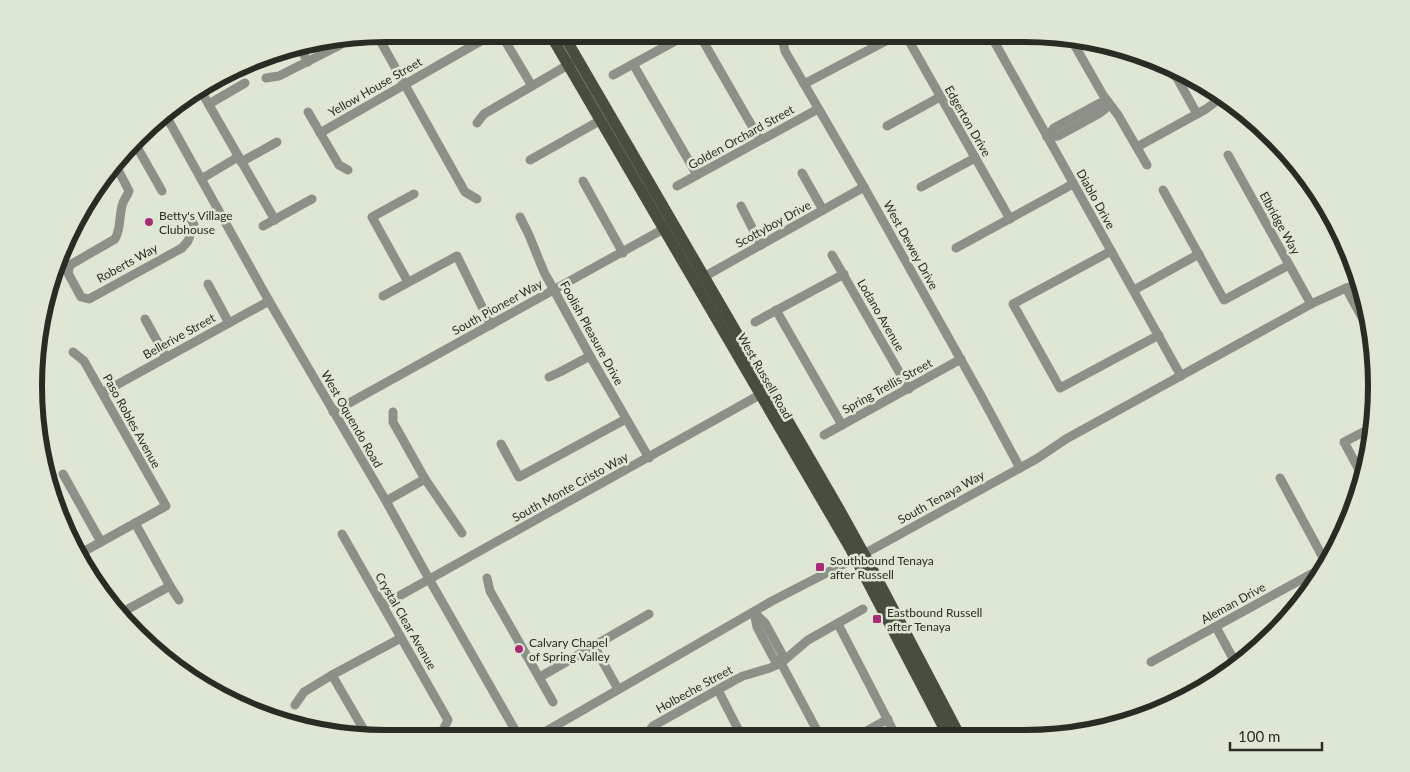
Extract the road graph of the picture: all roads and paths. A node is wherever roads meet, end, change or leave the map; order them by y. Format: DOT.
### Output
graph roads {
  1 [pos="382,42"];
  2 [pos="479,42"];
  3 [pos="506,42"];
  4 [pos="557,42"];
  5 [pos="566,42"];
  6 [pos="673,42"];
  7 [pos="704,42"];
  8 [pos="783,42"];
  9 [pos="884,42"];
  10 [pos="909,42"];
  11 [pos="995,42"];
  12 [pos="340,45"];
  13 [pos="1076,46"];
  14 [pos="303,53"];
  15 [pos="308,62"];
  16 [pos="573,62"];
  17 [pos="633,64"];
  18 [pos="613,75"];
  19 [pos="266,78"];
  20 [pos="1177,79"];
  21 [pos="245,83"];
  22 [pos="804,84"];
  23 [pos="405,85"];
  24 [pos="532,86"];
  25 [pos="204,95"];
  26 [pos="940,97"];
  27 [pos="1217,101"];
  28 [pos="1108,102"];
  29 [pos="209,104"];
  30 [pos="818,109"];
  31 [pos="308,112"];
  32 [pos="1197,114"];
  33 [pos="601,120"];
  34 [pos="168,121"];
  35 [pos="477,123"];
  36 [pos="887,126"];
  37 [pos="320,133"];
  38 [pos="1048,137"];
  39 [pos="760,140"];
  40 [pos="278,142"];
  41 [pos="1138,147"];
  42 [pos="138,149"];
  43 [pos="1228,155"];
  44 [pos="975,158"];
  45 [pos="240,160"];
  46 [pos="530,160"];
  47 [pos="1147,166"];
  48 [pos="348,170"];
  49 [pos="118,171"];
  50 [pos="802,173"];
  51 [pos="697,175"];
  52 [pos="201,179"];
  53 [pos="584,182"];
  54 [pos="1074,184"];
  55 [pos="677,186"];
  56 [pos="864,187"];
  57 [pos="921,187"];
  58 [pos="1164,190"];
  59 [pos="162,191"];
  60 [pos="414,194"];
  61 [pos="312,199"];
  62 [pos="477,199"];
  63 [pos="741,206"];
  64 [pos="823,210"];
  65 [pos="520,217"];
  66 [pos="191,218"];
  67 [pos="1010,219"];
  68 [pos="275,220"];
  69 [pos="263,226"];
  70 [pos="669,227"];
  71 [pos="761,245"];
  72 [pos="956,248"];
  73 [pos="1111,251"];
  74 [pos="623,253"];
  75 [pos="1199,254"];
  76 [pos="832,255"];
  77 [pos="1289,264"];
  78 [pos="844,274"];
  79 [pos="699,279"];
  80 [pos="408,282"];
  81 [pos="208,284"];
  82 [pos="1352,286"];
  83 [pos="1346,288"];
  84 [pos="554,290"];
  85 [pos="1134,290"];
  86 [pos="384,296"];
  87 [pos="269,300"];
  88 [pos="1311,304"];
  89 [pos="776,310"];
  90 [pos="1360,313"];
  91 [pos="145,319"];
  92 [pos="754,322"];
  93 [pos="229,323"];
  94 [pos="491,325"];
  95 [pos="1159,335"];
  96 [pos="73,352"];
  97 [pos="590,356"];
  98 [pos="166,357"];
  99 [pos="961,359"];
  100 [pos="1181,376"];
  101 [pos="549,377"];
  102 [pos="908,389"];
  103 [pos="765,392"];
  104 [pos="102,393"];
  105 [pos="333,412"];
  106 [pos="393,412"];
  107 [pos="626,418"];
  108 [pos="842,425"];
  109 [pos="1365,431"];
  110 [pos="824,435"];
  111 [pos="501,444"];
  112 [pos="648,458"];
  113 [pos="1358,467"];
  114 [pos="1020,468"];
  115 [pos="63,474"];
  116 [pos="1280,478"];
  117 [pos="425,479"];
  118 [pos="386,501"];
  119 [pos="135,523"];
  120 [pos="462,533"];
  121 [pos="342,534"];
  122 [pos="101,542"];
  123 [pos="85,551"];
  124 [pos="860,556"];
  125 [pos="1322,556"];
  126 [pos="1311,575"];
  127 [pos="487,578"];
  128 [pos="428,579"];
  129 [pos="170,586"];
  130 [pos="179,600"];
  131 [pos="383,605"];
  132 [pos="126,610"];
  133 [pos="863,610"];
  134 [pos="754,612"];
  135 [pos="649,614"];
  136 [pos="838,624"];
  137 [pos="1216,627"];
  138 [pos="401,638"];
  139 [pos="594,646"];
  140 [pos="1233,659"];
  141 [pos="1151,662"];
  142 [pos="781,663"];
  143 [pos="332,674"];
  144 [pos="540,677"];
  145 [pos="618,689"];
  146 [pos="718,690"];
  147 [pos="553,702"];
  148 [pos="295,705"];
  149 [pos="888,719"];
  150 [pos="363,729"];
  151 [pos="738,729"];
  152 [pos="443,730"];
  153 [pos="515,730"];
  154 [pos="548,730"];
  155 [pos="649,730"];
  156 [pos="817,730"];
  157 [pos="869,730"];
  158 [pos="893,730"];
  159 [pos="945,730"];
  160 [pos="957,730"];
  1 -- 23 [label="street"];
  2 -- 23 [label="street, Yellow House Street"];
  3 -- 24 [label="street"];
  4 -- 16 [label="main road, West Russell Road"];
  5 -- 16 [label="main road, West Russell Road"];
  6 -- 17 [label="street"];
  7 -- 39 [label="street"];
  8 -- 22 [label="street, West Dewey Drive"];
  9 -- 22 [label="street"];
  10 -- 26 [label="street, Edgerton Drive"];
  11 -- 38 [label="street, Diablo Drive"];
  12 -- 15 [label="street"];
  13 -- 28 [label="street"];
  14 -- 15 [label="street"];
  15 -- 19 [label="street"];
  16 -- 24 [label="street"];
  16 -- 33 [label="main road, West Russell Road"];
  16 -- 70 [label="main road, West Russell Road"];
  17 -- 18 [label="street"];
  17 -- 51 [label="street"];
  20 -- 32 [label="street"];
  21 -- 29 [label="street"];
  22 -- 30 [label="street, West Dewey Drive"];
  23 -- 37 [label="street, Yellow House Street"];
  23 -- 62 [label="street"];
  24 -- 35 [label="street"];
  25 -- 29 [label="street"];
  26 -- 36 [label="street"];
  26 -- 44 [label="street, Edgerton Drive"];
  27 -- 32 [label="street"];
  28 -- 38 [label="street"];
  28 -- 41 [label="street"];
  29 -- 45 [label="street"];
  30 -- 39 [label="street, Golden Orchard Street"];
  30 -- 56 [label="street, West Dewey Drive"];
  31 -- 37 [label="street"];
  32 -- 41 [label="street"];
  33 -- 46 [label="street"];
  33 -- 70 [label="main road, West Russell Road"];
  34 -- 52 [label="street, West Oquendo Road"];
  37 -- 48 [label="street"];
  38 -- 54 [label="street, Diablo Drive"];
  39 -- 51 [label="street, Golden Orchard Street"];
  40 -- 45 [label="street"];
  41 -- 47 [label="street"];
  42 -- 59 [label="street"];
  43 -- 77 [label="street, Elbridge Way"];
  44 -- 57 [label="street"];
  44 -- 67 [label="street, Edgerton Drive"];
  45 -- 52 [label="street"];
  45 -- 68 [label="street"];
  49 -- 66 [label="street, Roberts Way"];
  50 -- 64 [label="street"];
  51 -- 55 [label="street, Golden Orchard Street"];
  52 -- 87 [label="street, West Oquendo Road"];
  53 -- 74 [label="street"];
  54 -- 67 [label="street"];
  54 -- 73 [label="street, Diablo Drive"];
  56 -- 64 [label="street, Scottyboy Drive"];
  56 -- 99 [label="street, West Dewey Drive"];
  58 -- 75 [label="street"];
  60 -- 80 [label="street"];
  61 -- 68 [label="street"];
  63 -- 71 [label="street"];
  64 -- 71 [label="street, Scottyboy Drive"];
  65 -- 84 [label="street, Foolish Pleasure Drive"];
  67 -- 72 [label="street"];
  68 -- 69 [label="street"];
  70 -- 74 [label="street, South Pioneer Way"];
  70 -- 79 [label="main road, West Russell Road"];
  71 -- 79 [label="street, Scottyboy Drive"];
  73 -- 85 [label="street, Diablo Drive"];
  73 -- 95 [label="street"];
  74 -- 84 [label="street, South Pioneer Way"];
  75 -- 77 [label="street"];
  75 -- 85 [label="street"];
  76 -- 78 [label="street, Lodano Avenue"];
  77 -- 88 [label="street, Elbridge Way"];
  78 -- 89 [label="street"];
  78 -- 102 [label="street, Lodano Avenue"];
  79 -- 103 [label="main road, West Russell Road"];
  80 -- 86 [label="street"];
  80 -- 94 [label="street"];
  81 -- 93 [label="street"];
  82 -- 83 [label="street, South Tenaya Way"];
  83 -- 88 [label="street, South Tenaya Way"];
  83 -- 90 [label="street"];
  84 -- 94 [label="street, South Pioneer Way"];
  84 -- 97 [label="street, Foolish Pleasure Drive"];
  85 -- 95 [label="street, Diablo Drive"];
  87 -- 93 [label="street, Bellerive Street"];
  87 -- 105 [label="street, West Oquendo Road"];
  88 -- 100 [label="street, South Tenaya Way"];
  89 -- 92 [label="street"];
  89 -- 108 [label="street"];
  91 -- 98 [label="street"];
  93 -- 98 [label="street, Bellerive Street"];
  94 -- 105 [label="street, South Pioneer Way"];
  95 -- 100 [label="street, Diablo Drive"];
  96 -- 104 [label="street, Paso Robles Avenue"];
  97 -- 101 [label="street"];
  97 -- 107 [label="street, Foolish Pleasure Drive"];
  98 -- 104 [label="street, Bellerive Street"];
  99 -- 102 [label="street, Spring Trellis Street"];
  99 -- 114 [label="street, West Dewey Drive"];
  100 -- 114 [label="street, South Tenaya Way"];
  102 -- 108 [label="street, Spring Trellis Street"];
  103 -- 112 [label="street, South Monte Cristo Way"];
  103 -- 124 [label="main road, West Russell Road"];
  104 -- 119 [label="street, Paso Robles Avenue"];
  105 -- 118 [label="street, West Oquendo Road"];
  106 -- 117 [label="street"];
  107 -- 111 [label="street"];
  107 -- 112 [label="street, Foolish Pleasure Drive"];
  108 -- 110 [label="street, Spring Trellis Street"];
  109 -- 113 [label="street"];
  112 -- 128 [label="street, South Monte Cristo Way"];
  114 -- 124 [label="street, South Tenaya Way"];
  115 -- 122 [label="street"];
  116 -- 125 [label="street"];
  117 -- 118 [label="street"];
  117 -- 120 [label="street"];
  118 -- 128 [label="street, West Oquendo Road"];
  119 -- 122 [label="street"];
  119 -- 129 [label="street"];
  121 -- 131 [label="street, Crystal Clear Avenue"];
  122 -- 123 [label="street"];
  124 -- 134 [label="street, South Tenaya Way"];
  124 -- 159 [label="main road, West Russell Road"];
  124 -- 160 [label="main road, West Russell Road"];
  126 -- 137 [label="street, Aleman Drive"];
  127 -- 144 [label="street"];
  128 -- 131 [label="street, South Monte Cristo Way"];
  128 -- 153 [label="street, West Oquendo Road"];
  129 -- 130 [label="street"];
  129 -- 132 [label="street"];
  131 -- 138 [label="street, Crystal Clear Avenue"];
  133 -- 136 [label="street, Holbeche Street"];
  134 -- 142 [label="street"];
  134 -- 145 [label="street, South Tenaya Way"];
  135 -- 139 [label="street"];
  136 -- 142 [label="street, Holbeche Street"];
  136 -- 149 [label="street"];
  137 -- 140 [label="street"];
  137 -- 141 [label="street, Aleman Drive"];
  138 -- 143 [label="street"];
  138 -- 152 [label="street, Crystal Clear Avenue"];
  139 -- 144 [label="street"];
  139 -- 145 [label="street"];
  142 -- 146 [label="street, Holbeche Street"];
  142 -- 156 [label="street"];
  143 -- 148 [label="street"];
  143 -- 150 [label="street"];
  144 -- 147 [label="street"];
  145 -- 154 [label="street, South Tenaya Way"];
  146 -- 151 [label="street"];
  146 -- 155 [label="street, Holbeche Street"];
  149 -- 157 [label="street"];
  149 -- 158 [label="street"];
}
